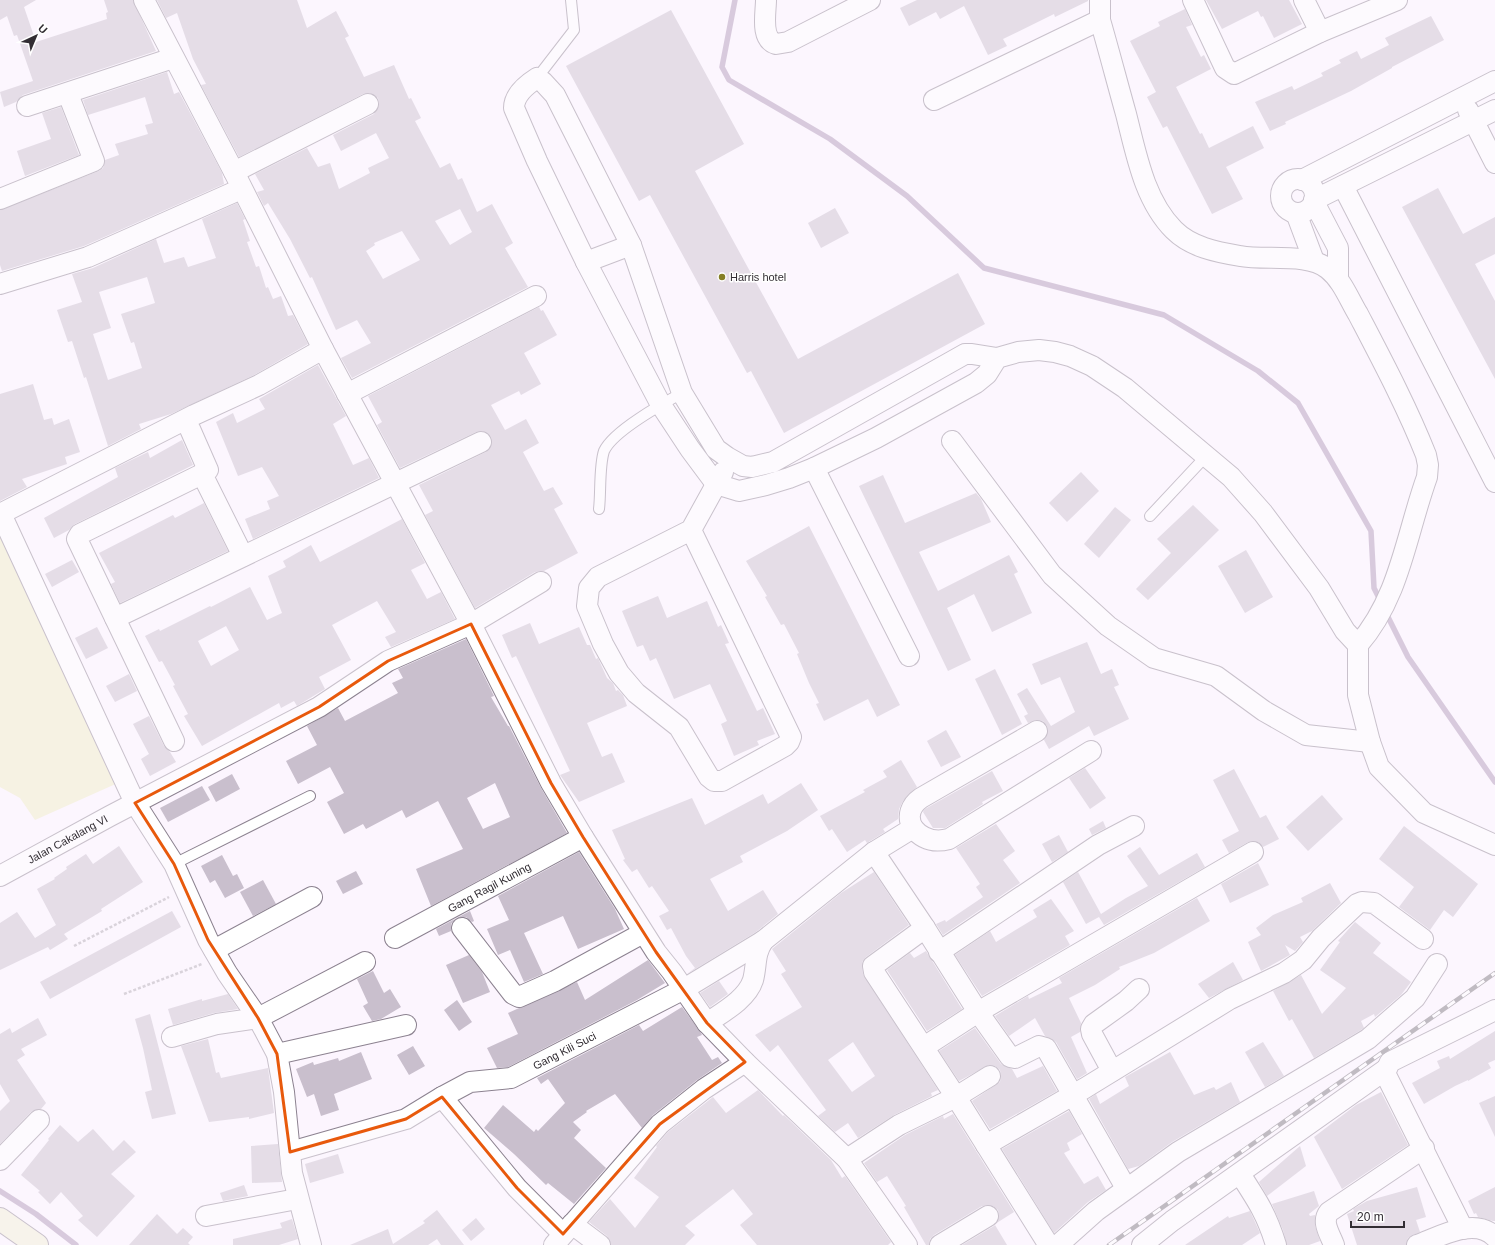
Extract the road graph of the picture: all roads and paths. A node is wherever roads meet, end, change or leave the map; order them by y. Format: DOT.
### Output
graph roads {
  1 [pos="144,0"];
  2 [pos="571,0"];
  3 [pos="766,0"];
  4 [pos="870,0"];
  5 [pos="1100,0"];
  6 [pos="1193,0"];
  7 [pos="1304,0"];
  8 [pos="1397,0"];
  9 [pos="1100,20"];
  10 [pos="1320,32"];
  11 [pos="173,58"];
  12 [pos="536,78"];
  13 [pos="1495,81"];
  14 [pos="68,94"];
  15 [pos="1462,98"];
  16 [pos="934,100"];
  17 [pos="368,104"];
  18 [pos="27,106"];
  19 [pos="1495,110"];
  20 [pos="1473,121"];
  21 [pos="1495,163"];
  22 [pos="237,180"];
  23 [pos="1302,180"];
  24 [pos="1343,186"];
  25 [pos="0,199"];
  26 [pos="1314,201"];
  27 [pos="1296,213"];
  28 [pos="631,245"];
  29 [pos="1314,261"];
  30 [pos="586,262"];
  31 [pos="1338,278"];
  32 [pos="0,284"];
  33 [pos="536,296"];
  34 [pos="322,350"];
  35 [pos="997,358"];
  36 [pos="682,393"];
  37 [pos="348,394"];
  38 [pos="661,404"];
  39 [pos="190,430"];
  40 [pos="952,441"];
  41 [pos="481,442"];
  42 [pos="1207,455"];
  43 [pos="730,460"];
  44 [pos="814,468"];
  45 [pos="202,474"];
  46 [pos="1495,482"];
  47 [pos="395,483"];
  48 [pos="716,484"];
  49 [pos="599,509"];
  50 [pos="0,514"];
  51 [pos="1150,516"];
  52 [pos="691,530"];
  53 [pos="243,556"];
  54 [pos="541,582"];
  55 [pos="115,618"];
  56 [pos="471,624"];
  57 [pos="1358,645"];
  58 [pos="909,656"];
  59 [pos="1037,732"];
  60 [pos="174,741"];
  61 [pos="1370,742"];
  62 [pos="1091,751"];
  63 [pos="310,796"];
  64 [pos="135,803"];
  65 [pos="1134,826"];
  66 [pos="912,828"];
  67 [pos="583,837"];
  68 [pos="1495,845"];
  69 [pos="874,852"];
  70 [pos="1253,852"];
  71 [pos="174,864"];
  72 [pos="0,876"];
  73 [pos="186,888"];
  74 [pos="312,896"];
  75 [pos="462,928"];
  76 [pos="925,928"];
  77 [pos="643,933"];
  78 [pos="395,938"];
  79 [pos="1423,939"];
  80 [pos="763,941"];
  81 [pos="74,946"];
  82 [pos="939,952"];
  83 [pos="216,954"];
  84 [pos="365,962"];
  85 [pos="1437,964"];
  86 [pos="684,989"];
  87 [pos="1139,989"];
  88 [pos="124,994"];
  89 [pos="1495,1010"];
  90 [pos="978,1012"];
  91 [pos="258,1018"];
  92 [pos="707,1023"];
  93 [pos="406,1025"];
  94 [pos="172,1037"];
  95 [pos="924,1047"];
  96 [pos="277,1054"];
  97 [pos="745,1062"];
  98 [pos="1385,1070"];
  99 [pos="1112,1071"];
  100 [pos="990,1076"];
  101 [pos="1072,1095"];
  102 [pos="442,1097"];
  103 [pos="956,1097"];
  104 [pos="39,1120"];
  105 [pos="986,1145"];
  106 [pos="1424,1148"];
  107 [pos="290,1152"];
  108 [pos="847,1159"];
  109 [pos="0,1160"];
  110 [pos="1240,1174"];
  111 [pos="1126,1188"];
  112 [pos="297,1199"];
  113 [pos="206,1216"];
  114 [pos="988,1216"];
  115 [pos="0,1219"];
  116 [pos="1463,1229"];
  117 [pos="563,1235"];
  118 [pos="1495,1237"];
  119 [pos="1053,1244"];
  120 [pos="37,1245"];
  121 [pos="311,1245"];
  122 [pos="600,1245"];
  123 [pos="907,1245"];
  124 [pos="940,1245"];
  125 [pos="1142,1245"];
  126 [pos="1276,1245"];
  127 [pos="1334,1245"];
  128 [pos="1417,1245"];
  1 -- 11 [label="street"];
  2 -- 12 [label="lane"];
  3 -- 4 [label="street"];
  5 -- 9 [label="street"];
  6 -- 10 [label="street"];
  7 -- 10 [label="street"];
  8 -- 10 [label="street"];
  9 -- 16 [label="street"];
  9 -- 29 [label="street"];
  11 -- 14 [label="street"];
  11 -- 22 [label="street"];
  12 -- 28 [label="street"];
  12 -- 30 [label="street"];
  13 -- 15 [label="street"];
  14 -- 18 [label="street"];
  14 -- 25 [label="street"];
  15 -- 20 [label="street"];
  15 -- 23 [label="street"];
  17 -- 22 [label="street"];
  19 -- 20 [label="street"];
  20 -- 21 [label="street"];
  20 -- 24 [label="street"];
  22 -- 32 [label="street"];
  22 -- 34 [label="street"];
  23 -- 26 [label="street"];
  23 -- 27 [label="street"];
  24 -- 26 [label="street"];
  24 -- 46 [label="street"];
  26 -- 27 [label="street"];
  26 -- 31 [label="street"];
  27 -- 29 [label="street"];
  28 -- 30 [label="street"];
  28 -- 36 [label="street"];
  29 -- 31 [label="street"];
  30 -- 38 [label="street"];
  31 -- 57 [label="street"];
  33 -- 37 [label="street"];
  34 -- 37 [label="street"];
  34 -- 50 [label="street"];
  35 -- 42 [label="street"];
  35 -- 43 [label="street"];
  35 -- 44 [label="street"];
  36 -- 38 [label="lane"];
  36 -- 43 [label="street"];
  37 -- 47 [label="street"];
  38 -- 48 [label="street"];
  38 -- 49 [label="lane"];
  39 -- 45 [label="street"];
  40 -- 61 [label="street"];
  41 -- 47 [label="street"];
  42 -- 51 [label="lane"];
  42 -- 57 [label="street"];
  43 -- 48 [label="street"];
  44 -- 48 [label="street"];
  44 -- 58 [label="street"];
  45 -- 53 [label="street"];
  45 -- 55 [label="street"];
  47 -- 53 [label="street"];
  47 -- 56 [label="street"];
  48 -- 52 [label="street"];
  50 -- 64 [label="street"];
  52 -- 52 [label="street"];
  53 -- 55 [label="street"];
  54 -- 56 [label="street, Jalan Cakalang VI"];
  55 -- 60 [label="street"];
  56 -- 64 [label="street, Jalan Cakalang VI"];
  56 -- 67 [label="street"];
  57 -- 61 [label="street"];
  59 -- 66 [label="street"];
  61 -- 68 [label="street"];
  62 -- 66 [label="street"];
  63 -- 71 [label="lane"];
  64 -- 71 [label="street"];
  64 -- 72 [label="street, Jalan Cakalang VI"];
  65 -- 82 [label="street"];
  66 -- 69 [label="street, Gang Kili Suci"];
  67 -- 77 [label="street"];
  67 -- 78 [label="street, Gang Ragil Kuning"];
  69 -- 76 [label="street"];
  69 -- 80 [label="street, Gang Kili Suci"];
  70 -- 90 [label="street"];
  71 -- 73 [label="street"];
  73 -- 81 [label="path"];
  73 -- 83 [label="street"];
  74 -- 83 [label="street"];
  75 -- 77 [label="street"];
  76 -- 82 [label="street"];
  76 -- 95 [label="street"];
  77 -- 86 [label="street"];
  79 -- 99 [label="street"];
  80 -- 86 [label="street, Gang Kili Suci"];
  80 -- 92 [label="street"];
  82 -- 90 [label="street"];
  83 -- 88 [label="path"];
  83 -- 91 [label="street"];
  84 -- 91 [label="street"];
  85 -- 111 [label="street"];
  86 -- 92 [label="street"];
  86 -- 102 [label="street, Gang Kili Suci"];
  87 -- 99 [label="street"];
  89 -- 98 [label="street"];
  90 -- 95 [label="street"];
  90 -- 101 [label="street"];
  91 -- 94 [label="street"];
  91 -- 96 [label="street"];
  92 -- 97 [label="street"];
  93 -- 96 [label="street"];
  95 -- 103 [label="street"];
  96 -- 107 [label="street"];
  97 -- 108 [label="street"];
  97 -- 117 [label="street"];
  98 -- 106 [label="street"];
  98 -- 110 [label="street"];
  99 -- 101 [label="street"];
  100 -- 103 [label="street"];
  101 -- 105 [label="street"];
  101 -- 111 [label="street"];
  102 -- 107 [label="street, Gang Kili Suci"];
  102 -- 117 [label="street"];
  103 -- 105 [label="street"];
  103 -- 108 [label="street"];
  104 -- 109 [label="street"];
  105 -- 119 [label="street"];
  106 -- 116 [label="street"];
  106 -- 127 [label="street"];
  107 -- 112 [label="street"];
  108 -- 123 [label="street"];
  110 -- 125 [label="street"];
  110 -- 126 [label="street"];
  111 -- 119 [label="street"];
  112 -- 113 [label="street"];
  112 -- 121 [label="street"];
  114 -- 124 [label="street"];
  115 -- 120 [label="street"];
  116 -- 118 [label="street"];
  116 -- 128 [label="street"];
  117 -- 122 [label="street"];
}
